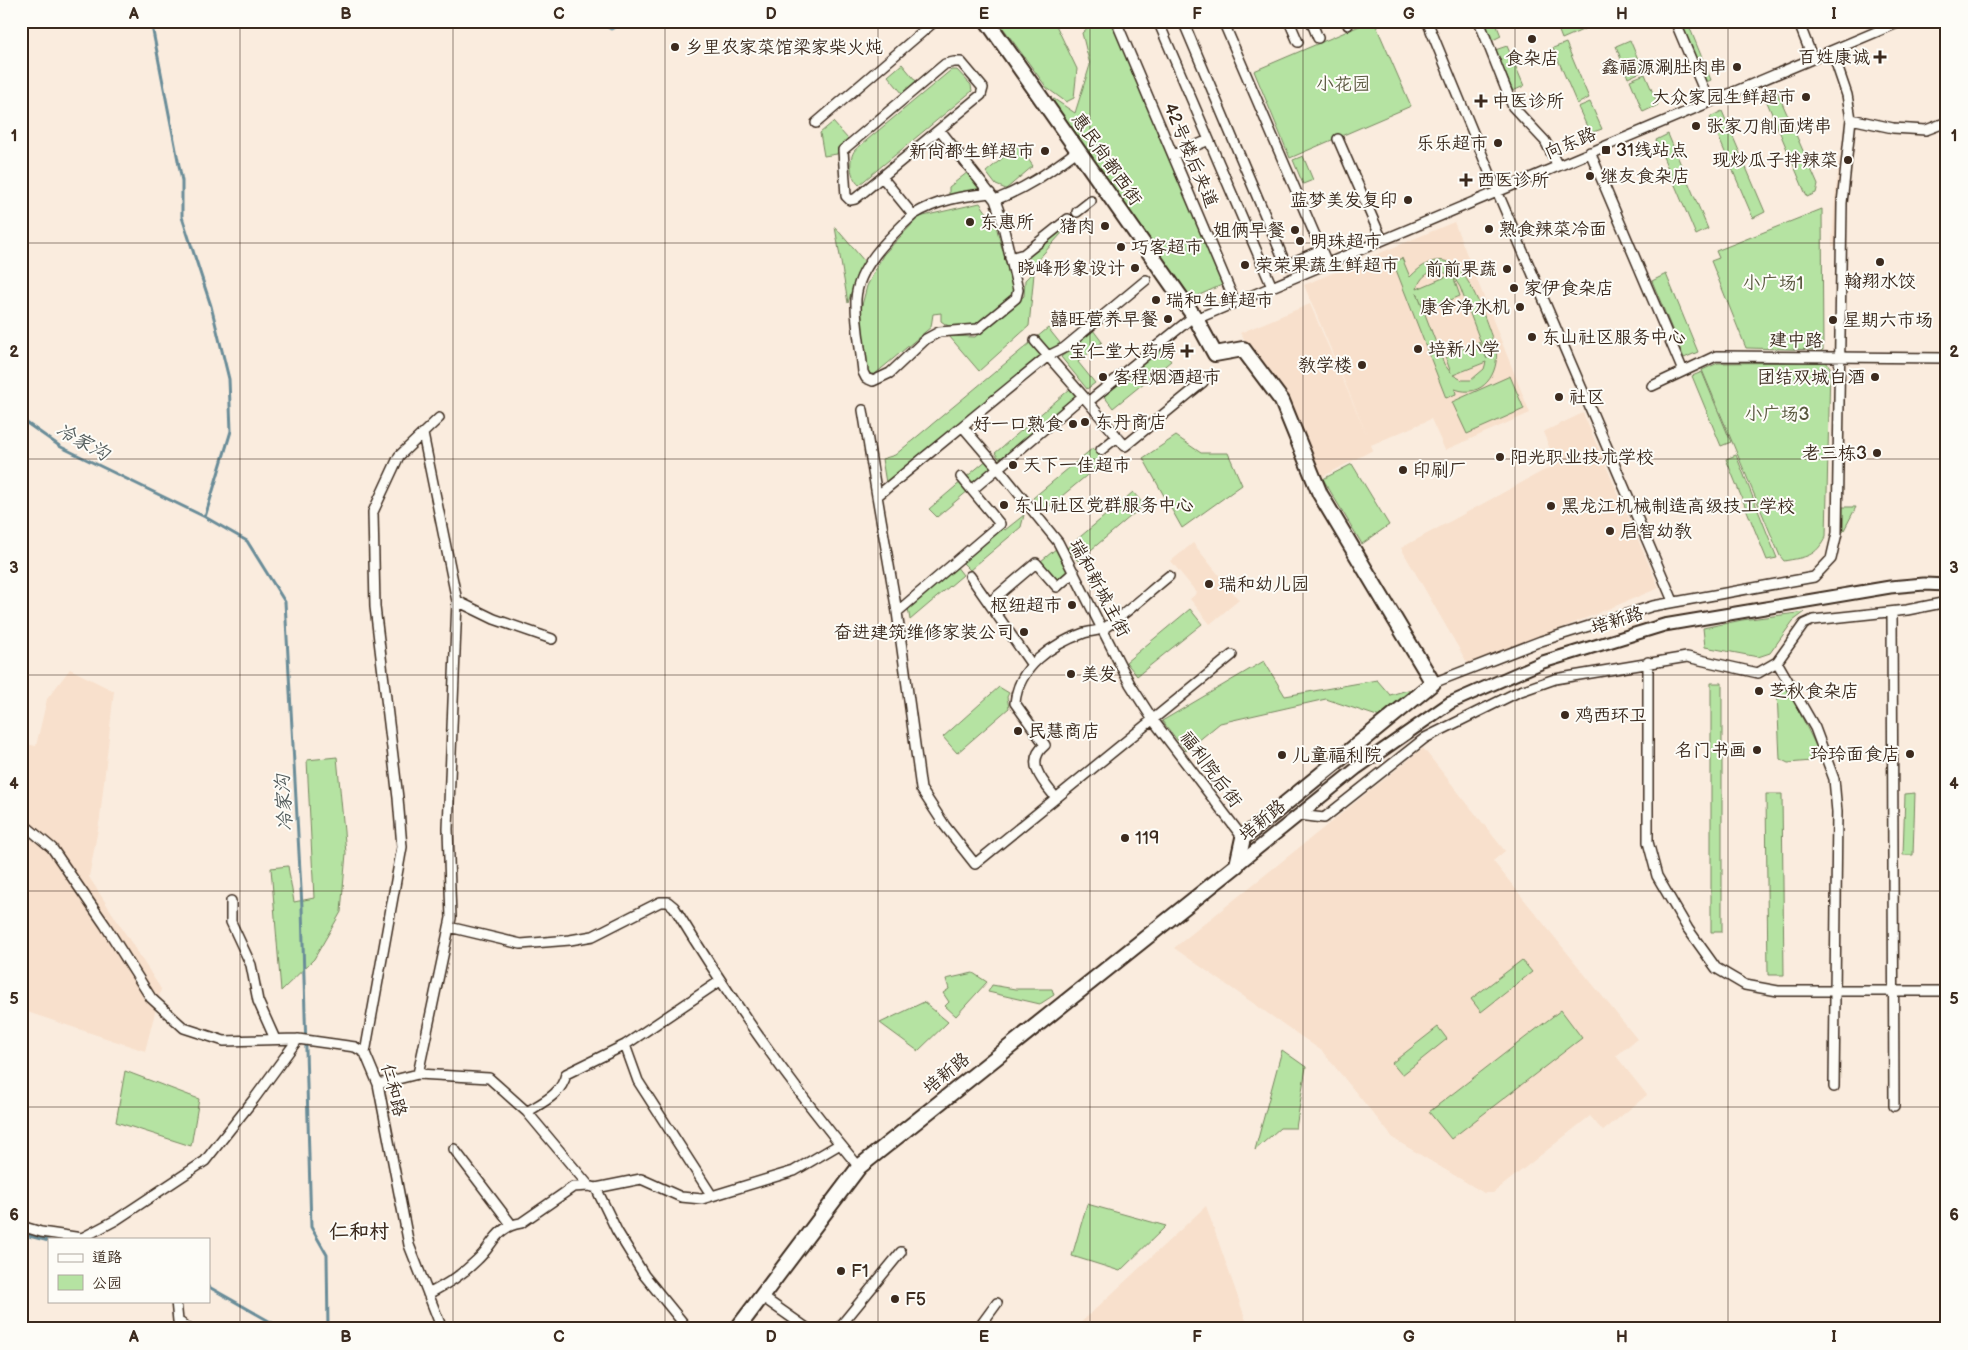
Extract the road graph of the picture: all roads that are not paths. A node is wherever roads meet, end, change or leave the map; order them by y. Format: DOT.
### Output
graph roads {
  1 [pos="935,21"];
  2 [pos="987,21"];
  3 [pos="1116,21"];
  4 [pos="1158,21"];
  5 [pos="1183,21"];
  6 [pos="1223,21"];
  7 [pos="1289,21"];
  8 [pos="1311,21"];
  9 [pos="1427,21"];
  10 [pos="1479,21"];
  11 [pos="1676,21"];
  12 [pos="1798,21"];
  13 [pos="1902,21"];
  14 [pos="1318,38"];
  15 [pos="1298,42"];
  16 [pos="1832,50"];
  17 [pos="1813,58"];
  18 [pos="1709,102"];
  19 [pos="1851,119"];
  20 [pos="1947,122"];
  21 [pos="816,124"];
  22 [pos="940,130"];
  23 [pos="1338,139"];
  24 [pos="1209,140"];
  25 [pos="1078,151"];
  26 [pos="1590,152"];
  27 [pos="1173,156"];
  28 [pos="1558,166"];
  29 [pos="882,177"];
  30 [pos="1497,192"];
  31 [pos="993,197"];
  32 [pos="1091,201"];
  33 [pos="1077,212"];
  34 [pos="913,215"];
  35 [pos="1068,219"];
  36 [pos="1382,240"];
  37 [pos="1321,250"];
  38 [pos="1010,258"];
  39 [pos="1327,263"];
  40 [pos="1146,280"];
  41 [pos="1272,287"];
  42 [pos="1235,302"];
  43 [pos="1195,317"];
  44 [pos="1035,341"];
  45 [pos="1048,356"];
  46 [pos="1840,356"];
  47 [pos="1947,358"];
  48 [pos="1683,371"];
  49 [pos="1203,382"];
  50 [pos="1652,386"];
  51 [pos="1085,399"];
  52 [pos="864,410"];
  53 [pos="439,418"];
  54 [pos="963,427"];
  55 [pos="422,434"];
  56 [pos="1117,436"];
  57 [pos="1101,450"];
  58 [pos="998,468"];
  59 [pos="961,477"];
  60 [pos="972,490"];
  61 [pos="878,496"];
  62 [pos="1074,572"];
  63 [pos="970,576"];
  64 [pos="1169,576"];
  65 [pos="1947,585"];
  66 [pos="457,601"];
  67 [pos="1674,601"];
  68 [pos="1947,602"];
  69 [pos="990,603"];
  70 [pos="898,612"];
  71 [pos="1892,612"];
  72 [pos="1104,628"];
  73 [pos="552,639"];
  74 [pos="1232,655"];
  75 [pos="1648,662"];
  76 [pos="1776,662"];
  77 [pos="1032,665"];
  78 [pos="1433,683"];
  79 [pos="1153,720"];
  80 [pos="1056,798"];
  81 [pos="1298,815"];
  82 [pos="21,822"];
  83 [pos="1242,838"];
  84 [pos="1238,865"];
  85 [pos="231,901"];
  86 [pos="450,927"];
  87 [pos="720,981"];
  88 [pos="1836,991"];
  89 [pos="1895,991"];
  90 [pos="1947,991"];
  91 [pos="303,1039"];
  92 [pos="275,1040"];
  93 [pos="625,1045"];
  94 [pos="365,1053"];
  95 [pos="418,1074"];
  96 [pos="378,1084"];
  97 [pos="1834,1087"];
  98 [pos="1894,1106"];
  99 [pos="527,1112"];
  100 [pos="840,1144"];
  101 [pos="454,1149"];
  102 [pos="859,1167"];
  103 [pos="593,1187"];
  104 [pos="712,1196"];
  105 [pos="511,1224"];
  106 [pos="21,1226"];
  107 [pos="54,1236"];
  108 [pos="901,1252"];
  109 [pos="428,1294"];
  110 [pos="761,1296"];
  111 [pos="176,1302"];
  112 [pos="997,1304"];
  113 [pos="189,1329"];
  114 [pos="442,1329"];
  115 [pos="688,1329"];
  116 [pos="737,1329"];
  117 [pos="808,1329"];
  118 [pos="838,1329"];
  119 [pos="978,1329"];
  1 -- 21 [label="street"];
  2 -- 25 [label="highway, 惠民尚都西街"];
  3 -- 27 [label="street, 42号楼后夹道"];
  4 -- 24 [label="street"];
  5 -- 37 [label="street"];
  6 -- 37 [label="street"];
  7 -- 15 [label="street"];
  8 -- 14 [label="street"];
  9 -- 30 [label="street"];
  10 -- 28 [label="street"];
  11 -- 18 [label="street"];
  12 -- 17 [label="street"];
  13 -- 16 [label="street, 向东路"];
  16 -- 17 [label="street, 向东路"];
  16 -- 19 [label="street"];
  17 -- 18 [label="street, 向东路"];
  18 -- 26 [label="street, 向东路"];
  19 -- 20 [label="street"];
  19 -- 46 [label="street"];
  22 -- 29 [label="street"];
  22 -- 29 [label="street"];
  22 -- 31 [label="street"];
  23 -- 36 [label="street"];
  24 -- 27 [label="street"];
  24 -- 41 [label="street"];
  25 -- 31 [label="street"];
  25 -- 43 [label="highway, 惠民尚都西街"];
  26 -- 28 [label="street, 向东路"];
  26 -- 48 [label="street"];
  27 -- 42 [label="street, 42号楼后夹道"];
  28 -- 30 [label="street, 向东路"];
  29 -- 34 [label="street"];
  30 -- 36 [label="street, 向东路"];
  30 -- 67 [label="street"];
  31 -- 34 [label="street"];
  31 -- 38 [label="street"];
  32 -- 33 [label="street"];
  34 -- 38 [label="street"];
  35 -- 38 [label="street"];
  36 -- 39 [label="street, 向东路"];
  37 -- 39 [label="street"];
  39 -- 41 [label="street, 向东路"];
  40 -- 45 [label="street"];
  41 -- 42 [label="street, 向东路"];
  42 -- 43 [label="street, 向东路"];
  43 -- 51 [label="street"];
  43 -- 78 [label="highway, 惠民尚都西街"];
  44 -- 45 [label="street"];
  45 -- 51 [label="street"];
  45 -- 54 [label="street"];
  46 -- 47 [label="street, 建中路"];
  46 -- 48 [label="street, 建中路"];
  46 -- 67 [label="street"];
  48 -- 50 [label="street, 建中路"];
  49 -- 56 [label="street"];
  51 -- 56 [label="street"];
  51 -- 58 [label="street"];
  52 -- 61 [label="street"];
  53 -- 55 [label="street"];
  54 -- 58 [label="street, 瑞和新城主街"];
  54 -- 61 [label="street"];
  55 -- 66 [label="street"];
  55 -- 94 [label="street"];
  56 -- 57 [label="street"];
  58 -- 60 [label="street"];
  58 -- 62 [label="street, 瑞和新城主街"];
  59 -- 60 [label="street"];
  60 -- 70 [label="street"];
  61 -- 70 [label="street"];
  62 -- 69 [label="street"];
  62 -- 72 [label="street, 瑞和新城主街"];
  63 -- 69 [label="street"];
  64 -- 72 [label="street"];
  65 -- 81 [label="main road, 培新路"];
  66 -- 73 [label="street"];
  66 -- 86 [label="street"];
  67 -- 78 [label="street"];
  68 -- 71 [label="street"];
  69 -- 77 [label="street"];
  70 -- 80 [label="street"];
  71 -- 76 [label="street"];
  71 -- 89 [label="street"];
  72 -- 77 [label="street"];
  72 -- 79 [label="street, 瑞和新城主街"];
  74 -- 79 [label="street"];
  75 -- 76 [label="street"];
  75 -- 81 [label="street"];
  75 -- 88 [label="street"];
  76 -- 88 [label="street"];
  77 -- 80 [label="street"];
  78 -- 83 [label="highway"];
  79 -- 80 [label="street"];
  79 -- 83 [label="street, 福利院后街"];
  81 -- 84 [label="main road, 培新路"];
  82 -- 92 [label="street, 仁和路"];
  83 -- 84 [label="highway"];
  84 -- 102 [label="highway, 培新路"];
  85 -- 92 [label="street"];
  86 -- 87 [label="street"];
  86 -- 95 [label="street"];
  87 -- 93 [label="street"];
  87 -- 100 [label="street"];
  88 -- 89 [label="street"];
  88 -- 97 [label="street"];
  89 -- 90 [label="street"];
  89 -- 98 [label="street"];
  91 -- 92 [label="street, 仁和路"];
  91 -- 94 [label="street, 仁和路"];
  91 -- 107 [label="street"];
  93 -- 99 [label="street"];
  93 -- 104 [label="street"];
  94 -- 96 [label="street, 仁和路"];
  95 -- 96 [label="street"];
  95 -- 99 [label="street"];
  96 -- 109 [label="street, 仁和路"];
  99 -- 103 [label="street"];
  100 -- 102 [label="street"];
  100 -- 104 [label="street"];
  101 -- 105 [label="street"];
  102 -- 110 [label="highway, 培新路"];
  103 -- 104 [label="street"];
  103 -- 105 [label="street"];
  103 -- 115 [label="street"];
  105 -- 109 [label="street"];
  106 -- 107 [label="street"];
  108 -- 118 [label="street"];
  109 -- 114 [label="street, 仁和路"];
  110 -- 116 [label="highway, 培新路"];
  110 -- 117 [label="street"];
  111 -- 113 [label="street"];
  112 -- 119 [label="street"];
}
